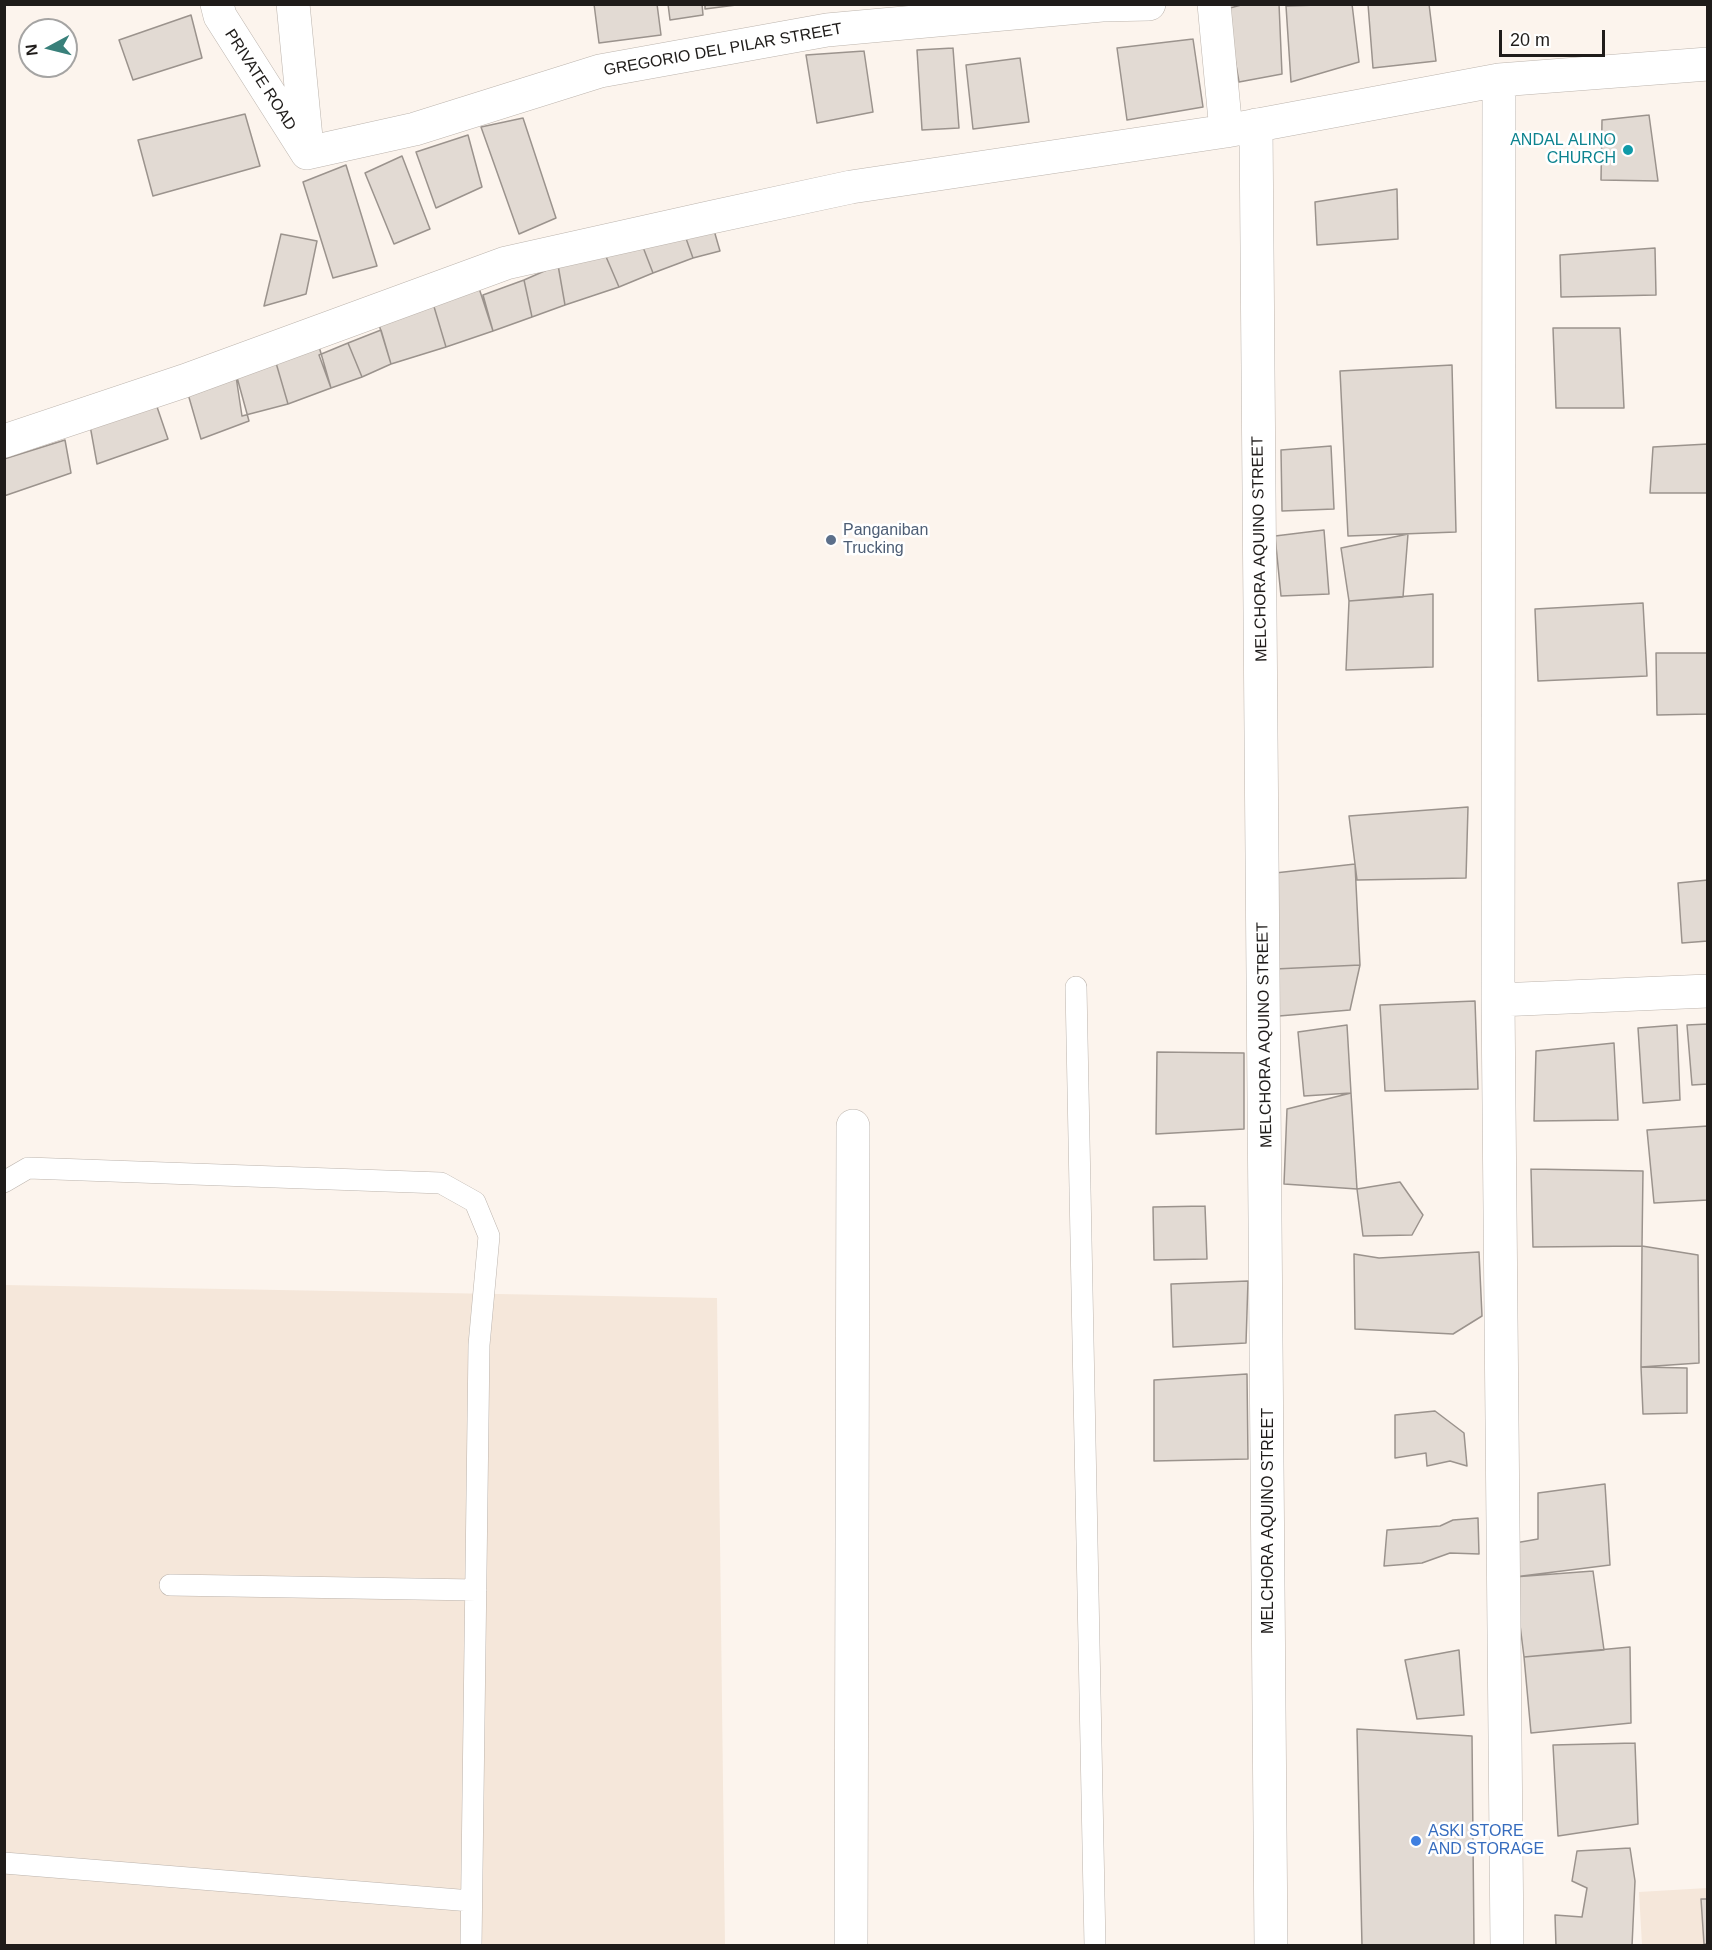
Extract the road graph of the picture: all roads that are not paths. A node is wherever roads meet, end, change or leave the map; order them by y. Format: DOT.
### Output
graph roads {
  1 [pos="217,4"];
  2 [pos="293,4"];
  3 [pos="1149,4"];
  4 [pos="1214,4"];
  5 [pos="1102,5"];
  6 [pos="826,17"];
  7 [pos="1707,64"];
  8 [pos="1499,80"];
  9 [pos="1241,128"];
  10 [pos="308,153"];
  11 [pos="4,441"];
  12 [pos="1076,987"];
  13 [pos="1707,992"];
  14 [pos="1498,1000"];
  15 [pos="853,1126"];
  16 [pos="4,1182"];
  17 [pos="170,1585"];
  18 [pos="476,1590"];
  19 [pos="4,1863"];
  20 [pos="471,1900"];
  21 [pos="471,1946"];
  22 [pos="851,1946"];
  23 [pos="1095,1946"];
  24 [pos="1271,1946"];
  25 [pos="1507,1946"];
  1 -- 10 [label="street, PRIVATE ROAD"];
  2 -- 10 [label="street"];
  3 -- 5 [label="street, GREGORIO DEL PILAR STREET"];
  4 -- 9 [label="street, MELCHORA AQUINO STREET"];
  5 -- 6 [label="street, GREGORIO DEL PILAR STREET"];
  6 -- 10 [label="street, GREGORIO DEL PILAR STREET"];
  7 -- 8 [label="street"];
  8 -- 9 [label="street"];
  8 -- 14 [label="street"];
  9 -- 11 [label="street"];
  9 -- 24 [label="street, MELCHORA AQUINO STREET"];
  12 -- 23 [label="lane"];
  13 -- 14 [label="street"];
  14 -- 25 [label="street"];
  15 -- 22 [label="street"];
  16 -- 18 [label="lane"];
  17 -- 18 [label="lane"];
  18 -- 20 [label="lane"];
  19 -- 20 [label="lane"];
  20 -- 21 [label="lane"];
}
